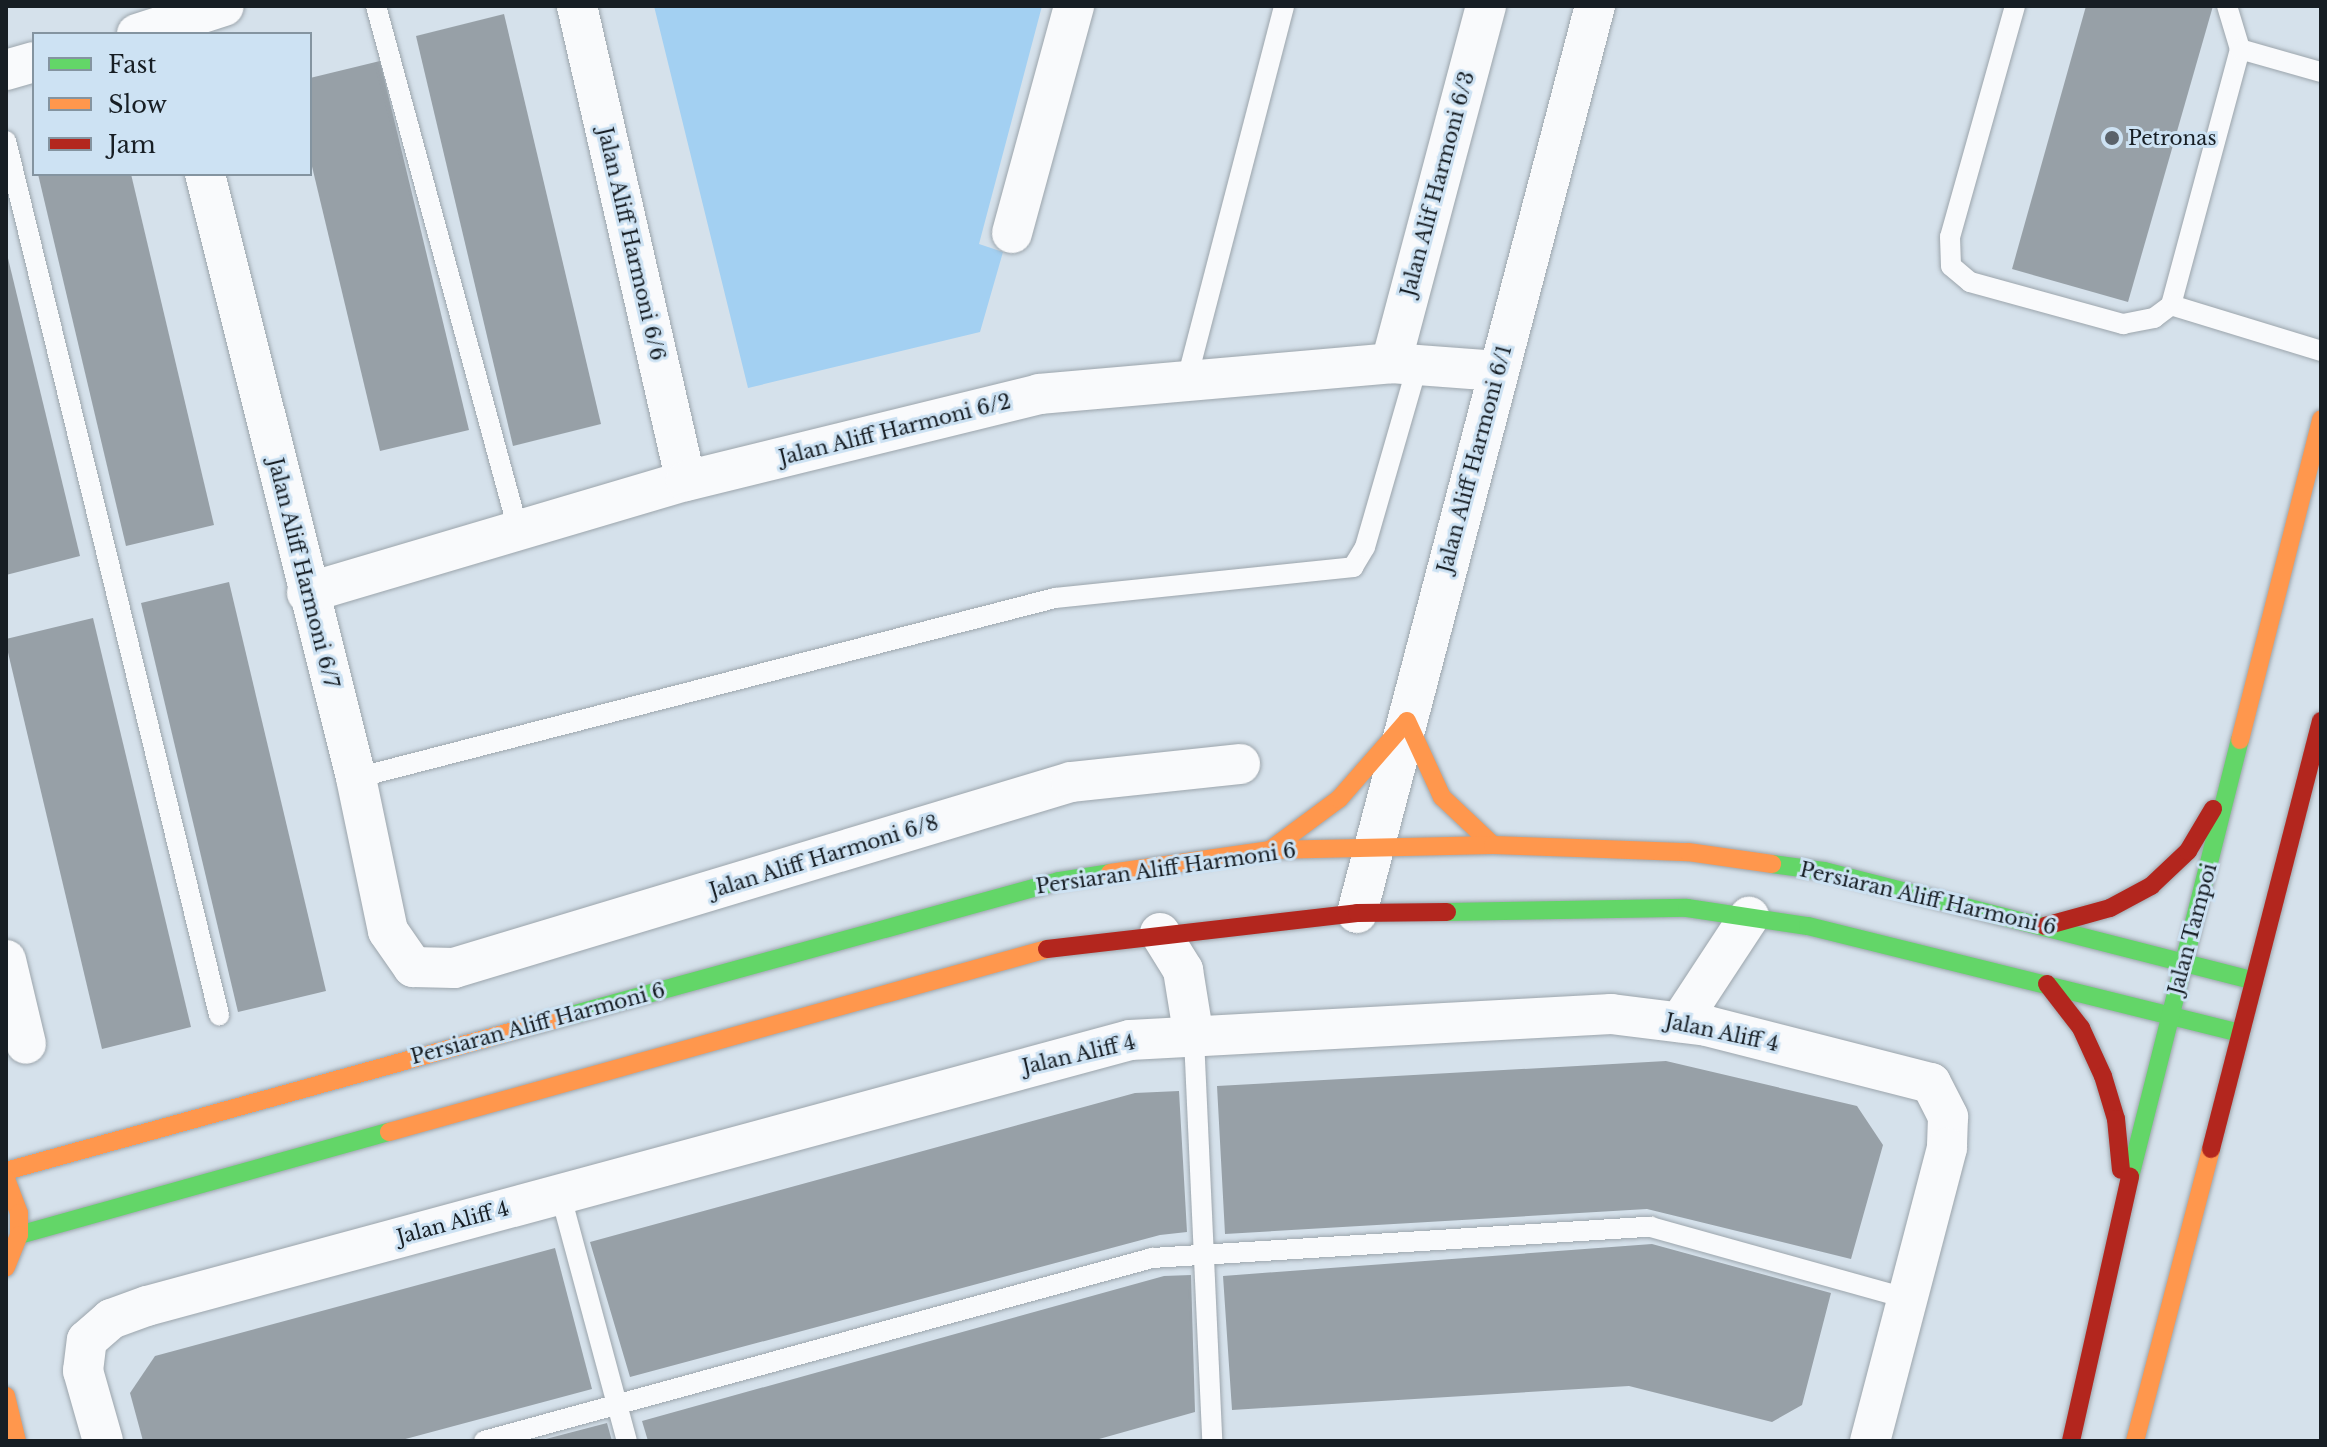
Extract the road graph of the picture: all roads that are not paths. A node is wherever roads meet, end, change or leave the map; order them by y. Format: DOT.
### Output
graph roads {
  1 [pos="224,6"];
  2 [pos="376,6"];
  3 [pos="577,6"];
  4 [pos="1074,6"];
  5 [pos="1284,6"];
  6 [pos="1486,6"];
  7 [pos="1595,6"];
  8 [pos="2015,6"];
  9 [pos="2227,6"];
  10 [pos="160,25"];
  11 [pos="2240,49"];
  12 [pos="32,63"];
  13 [pos="6,70"];
  14 [pos="2321,72"];
  15 [pos="6,141"];
  16 [pos="205,176"];
  17 [pos="1012,233"];
  18 [pos="2171,305"];
  19 [pos="2321,351"];
  20 [pos="1404,363"];
  21 [pos="1498,371"];
  22 [pos="1187,379"];
  23 [pos="2321,419"];
  24 [pos="686,481"];
  25 [pos="519,533"];
  26 [pos="307,593"];
  27 [pos="1407,721"];
  28 [pos="2321,721"];
  29 [pos="1240,764"];
  30 [pos="2235,771"];
  31 [pos="356,778"];
  32 [pos="1493,845"];
  33 [pos="1372,847"];
  34 [pos="1270,850"];
  35 [pos="1357,913"];
  36 [pos="1749,917"];
  37 [pos="2045,926"];
  38 [pos="1160,933"];
  39 [pos="6,960"];
  40 [pos="2185,963"];
  41 [pos="413,967"];
  42 [pos="2254,981"];
  43 [pos="2047,984"];
  44 [pos="219,1015"];
  45 [pos="2170,1016"];
  46 [pos="1680,1022"];
  47 [pos="2240,1033"];
  48 [pos="1194,1038"];
  49 [pos="26,1044"];
  50 [pos="6,1171"];
  51 [pos="6,1179"];
  52 [pos="560,1193"];
  53 [pos="2124,1201"];
  54 [pos="19,1235"];
  55 [pos="1204,1255"];
  56 [pos="6,1268"];
  57 [pos="1906,1298"];
  58 [pos="6,1396"];
  59 [pos="617,1405"];
  60 [pos="17,1441"];
  61 [pos="103,1441"];
  62 [pos="484,1441"];
  63 [pos="627,1441"];
  64 [pos="1212,1441"];
  65 [pos="1870,1441"];
  66 [pos="2071,1441"];
  67 [pos="2135,1441"];
  1 -- 10 [label="street"];
  2 -- 25 [label="lane"];
  3 -- 24 [label="street, Jalan Aliff Harmoni 6/6"];
  4 -- 17 [label="street"];
  5 -- 22 [label="lane"];
  6 -- 20 [label="street, Jalan Alif Harmoni 6/3"];
  7 -- 21 [label="street, Jalan Aliff Harmoni 6/1"];
  8 -- 18 [label="lane"];
  9 -- 11 [label="lane"];
  11 -- 14 [label="lane"];
  11 -- 18 [label="lane"];
  12 -- 13 [label="street"];
  15 -- 44 [label="lane"];
  16 -- 26 [label="street, Jalan Aliff Harmoni 6/7"];
  18 -- 19 [label="lane"];
  20 -- 21 [label="street, Jalan Aliff Harmoni 6/2"];
  20 -- 22 [label="street, Jalan Aliff Harmoni 6/2"];
  20 -- 31 [label="lane"];
  21 -- 27 [label="street, Jalan Aliff Harmoni 6/1"];
  22 -- 24 [label="street, Jalan Aliff Harmoni 6/2"];
  23 -- 30 [label="street, Jalan Tampoi"];
  24 -- 25 [label="street, Jalan Aliff Harmoni 6/2"];
  25 -- 26 [label="street, Jalan Aliff Harmoni 6/2"];
  26 -- 31 [label="street, Jalan Aliff Harmoni 6/7"];
  27 -- 32 [label="street"];
  27 -- 33 [label="street, Jalan Aliff Harmoni 6/1"];
  27 -- 34 [label="street"];
  28 -- 42 [label="street"];
  29 -- 41 [label="street, Jalan Aliff Harmoni 6/8"];
  30 -- 37 [label="street"];
  30 -- 40 [label="street, Jalan Tampoi"];
  31 -- 41 [label="street, Jalan Aliff Harmoni 6/7"];
  32 -- 33 [label="street, Persiaran Aliff Harmoni 6"];
  32 -- 37 [label="street, Persiaran Aliff Harmoni 6"];
  33 -- 34 [label="street, Persiaran Aliff Harmoni 6"];
  33 -- 35 [label="street, Jalan Aliff Harmoni 6/1"];
  34 -- 50 [label="street, Persiaran Aliff Harmoni 6"];
  35 -- 36 [label="street"];
  35 -- 38 [label="street"];
  36 -- 43 [label="street"];
  36 -- 46 [label="street"];
  37 -- 40 [label="street, Persiaran Aliff Harmoni 6"];
  38 -- 48 [label="street"];
  38 -- 54 [label="street"];
  39 -- 49 [label="street"];
  40 -- 42 [label="street, Persiaran Aliff Harmoni 6"];
  40 -- 45 [label="street, Jalan Tampoi"];
  42 -- 47 [label="street"];
  43 -- 45 [label="street"];
  43 -- 53 [label="street"];
  45 -- 47 [label="street"];
  45 -- 53 [label="street, Jalan Tampoi"];
  46 -- 48 [label="street, Jalan Aliff 4"];
  46 -- 57 [label="street, Jalan Aliff 4"];
  47 -- 67 [label="street"];
  48 -- 52 [label="street, Jalan Aliff 4"];
  48 -- 55 [label="lane"];
  51 -- 54 [label="street"];
  52 -- 59 [label="lane"];
  52 -- 61 [label="street, Jalan Aliff 4"];
  53 -- 66 [label="street, Jalan Tampoi"];
  54 -- 56 [label="street"];
  55 -- 57 [label="lane"];
  55 -- 59 [label="lane"];
  55 -- 64 [label="lane"];
  57 -- 65 [label="street, Jalan Aliff 4"];
  58 -- 60 [label="street"];
  59 -- 62 [label="lane"];
  59 -- 63 [label="lane"];
}
